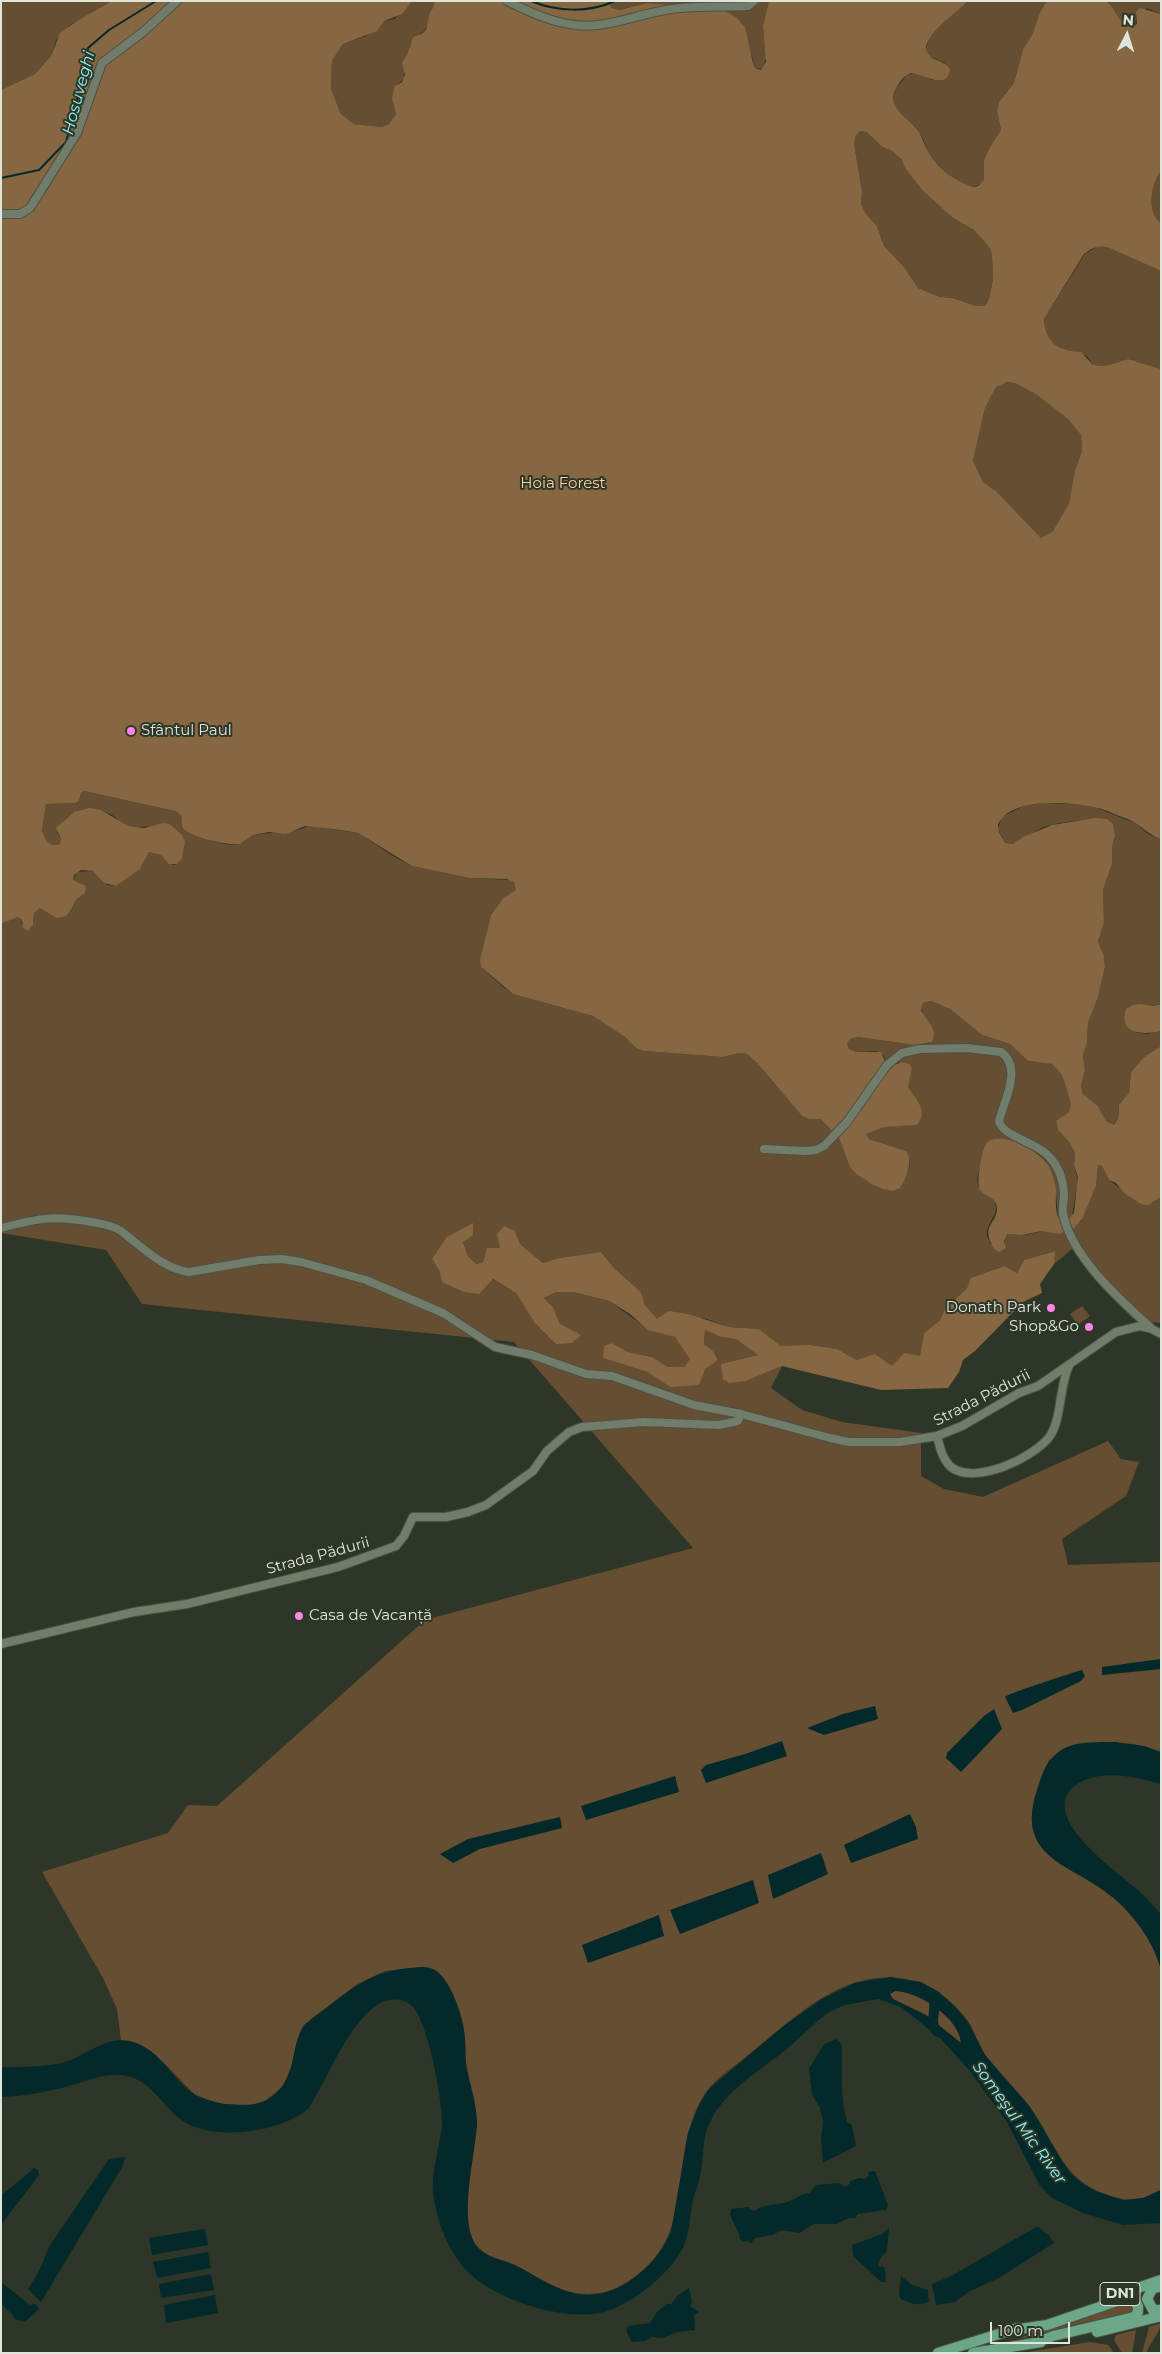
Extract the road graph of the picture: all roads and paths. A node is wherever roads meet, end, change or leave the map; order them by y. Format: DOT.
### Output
graph roads {
  1 [pos="177,1"];
  2 [pos="507,1"];
  3 [pos="754,1"];
  4 [pos="1,214"];
  5 [pos="764,1149"];
  6 [pos="1,1228"];
  7 [pos="1152,1329"];
  8 [pos="1161,1334"];
  9 [pos="1070,1365"];
  10 [pos="741,1414"];
  11 [pos="936,1436"];
  12 [pos="1,1644"];
  13 [pos="1161,2280"];
  14 [pos="1161,2286"];
  15 [pos="1161,2310"];
  16 [pos="1161,2316"];
  17 [pos="1013,2330"];
  18 [pos="1036,2343"];
  19 [pos="938,2353"];
  20 [pos="973,2353"];
  1 -- 4 [label="street"];
  2 -- 3 [label="street"];
  5 -- 7 [label="street"];
  6 -- 10 [label="street, Strada Pădurii"];
  7 -- 8 [label="street, Strada Pădurii"];
  7 -- 9 [label="street, Strada Pădurii"];
  9 -- 11 [label="street, Strada Pădurii"];
  9 -- 11 [label="street"];
  10 -- 11 [label="street, Strada Pădurii"];
  10 -- 12 [label="street, Strada Pădurii"];
  13 -- 17 [label="main road, DN1"];
  14 -- 15 [label="main road"];
  16 -- 18 [label="main road, DN1"];
  17 -- 18 [label="main road"];
  17 -- 19 [label="main road, DN1"];
  18 -- 20 [label="main road, DN1"];
}
